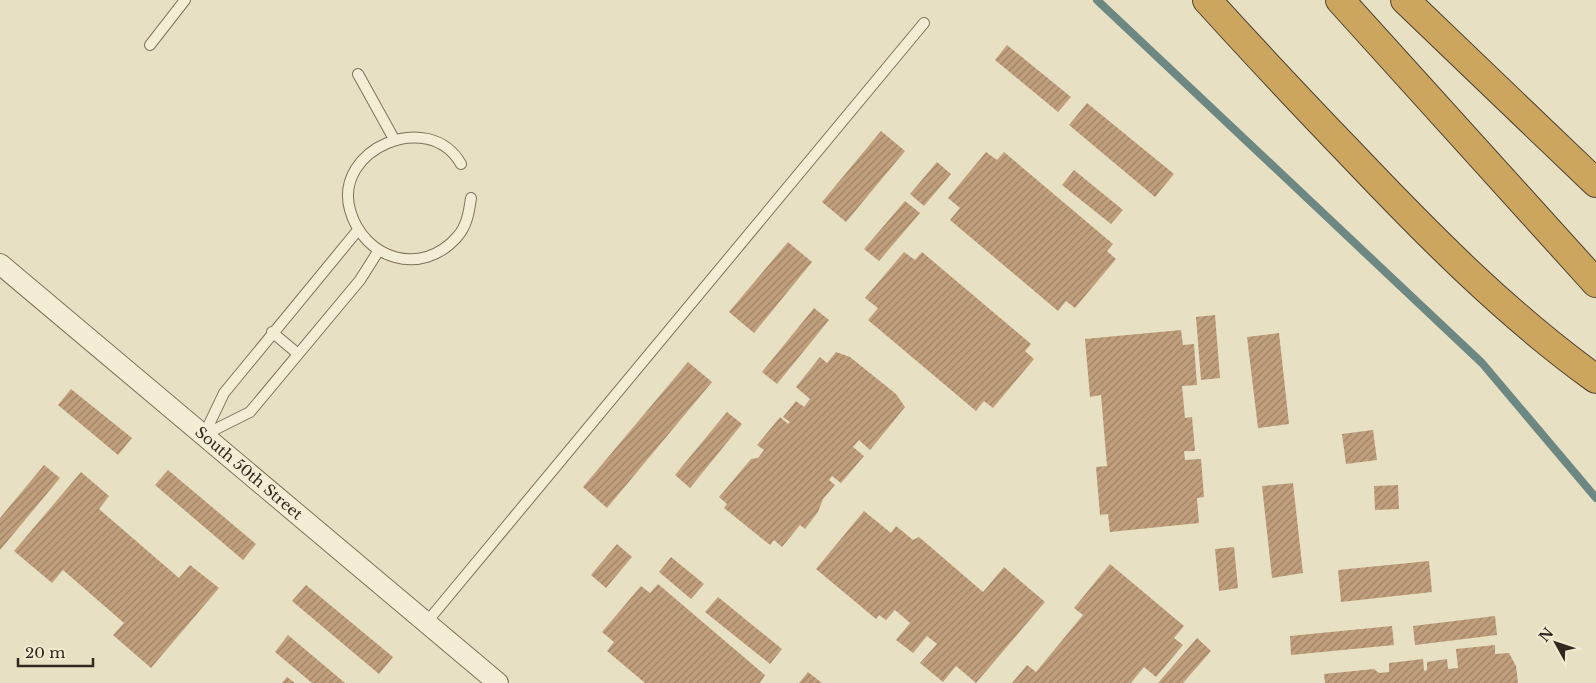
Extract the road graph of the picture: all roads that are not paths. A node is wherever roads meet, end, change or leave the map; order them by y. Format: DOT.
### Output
graph roads {
  1 [pos="185,0"];
  2 [pos="1207,0"];
  3 [pos="1340,0"];
  4 [pos="1405,0"];
  5 [pos="924,22"];
  6 [pos="150,44"];
  7 [pos="358,74"];
  8 [pos="394,139"];
  9 [pos="461,164"];
  10 [pos="1596,183"];
  11 [pos="472,198"];
  12 [pos="358,230"];
  13 [pos="380,250"];
  14 [pos="0,264"];
  15 [pos="1596,283"];
  16 [pos="272,332"];
  17 [pos="298,354"];
  18 [pos="1596,379"];
  19 [pos="204,435"];
  20 [pos="426,622"];
  21 [pos="498,683"];
  1 -- 6 [label="lane"];
  2 -- 18 [label="highway"];
  3 -- 15 [label="highway"];
  4 -- 10 [label="highway"];
  5 -- 20 [label="lane"];
  7 -- 8 [label="lane"];
  8 -- 9 [label="lane"];
  8 -- 12 [label="lane"];
  11 -- 13 [label="lane"];
  12 -- 13 [label="lane"];
  12 -- 16 [label="lane"];
  13 -- 17 [label="lane"];
  14 -- 19 [label="street, South 50th Street"];
  16 -- 17 [label="lane"];
  16 -- 19 [label="lane"];
  17 -- 19 [label="lane"];
  19 -- 20 [label="street, South 50th Street"];
  20 -- 21 [label="street, South 50th Street"];
}
